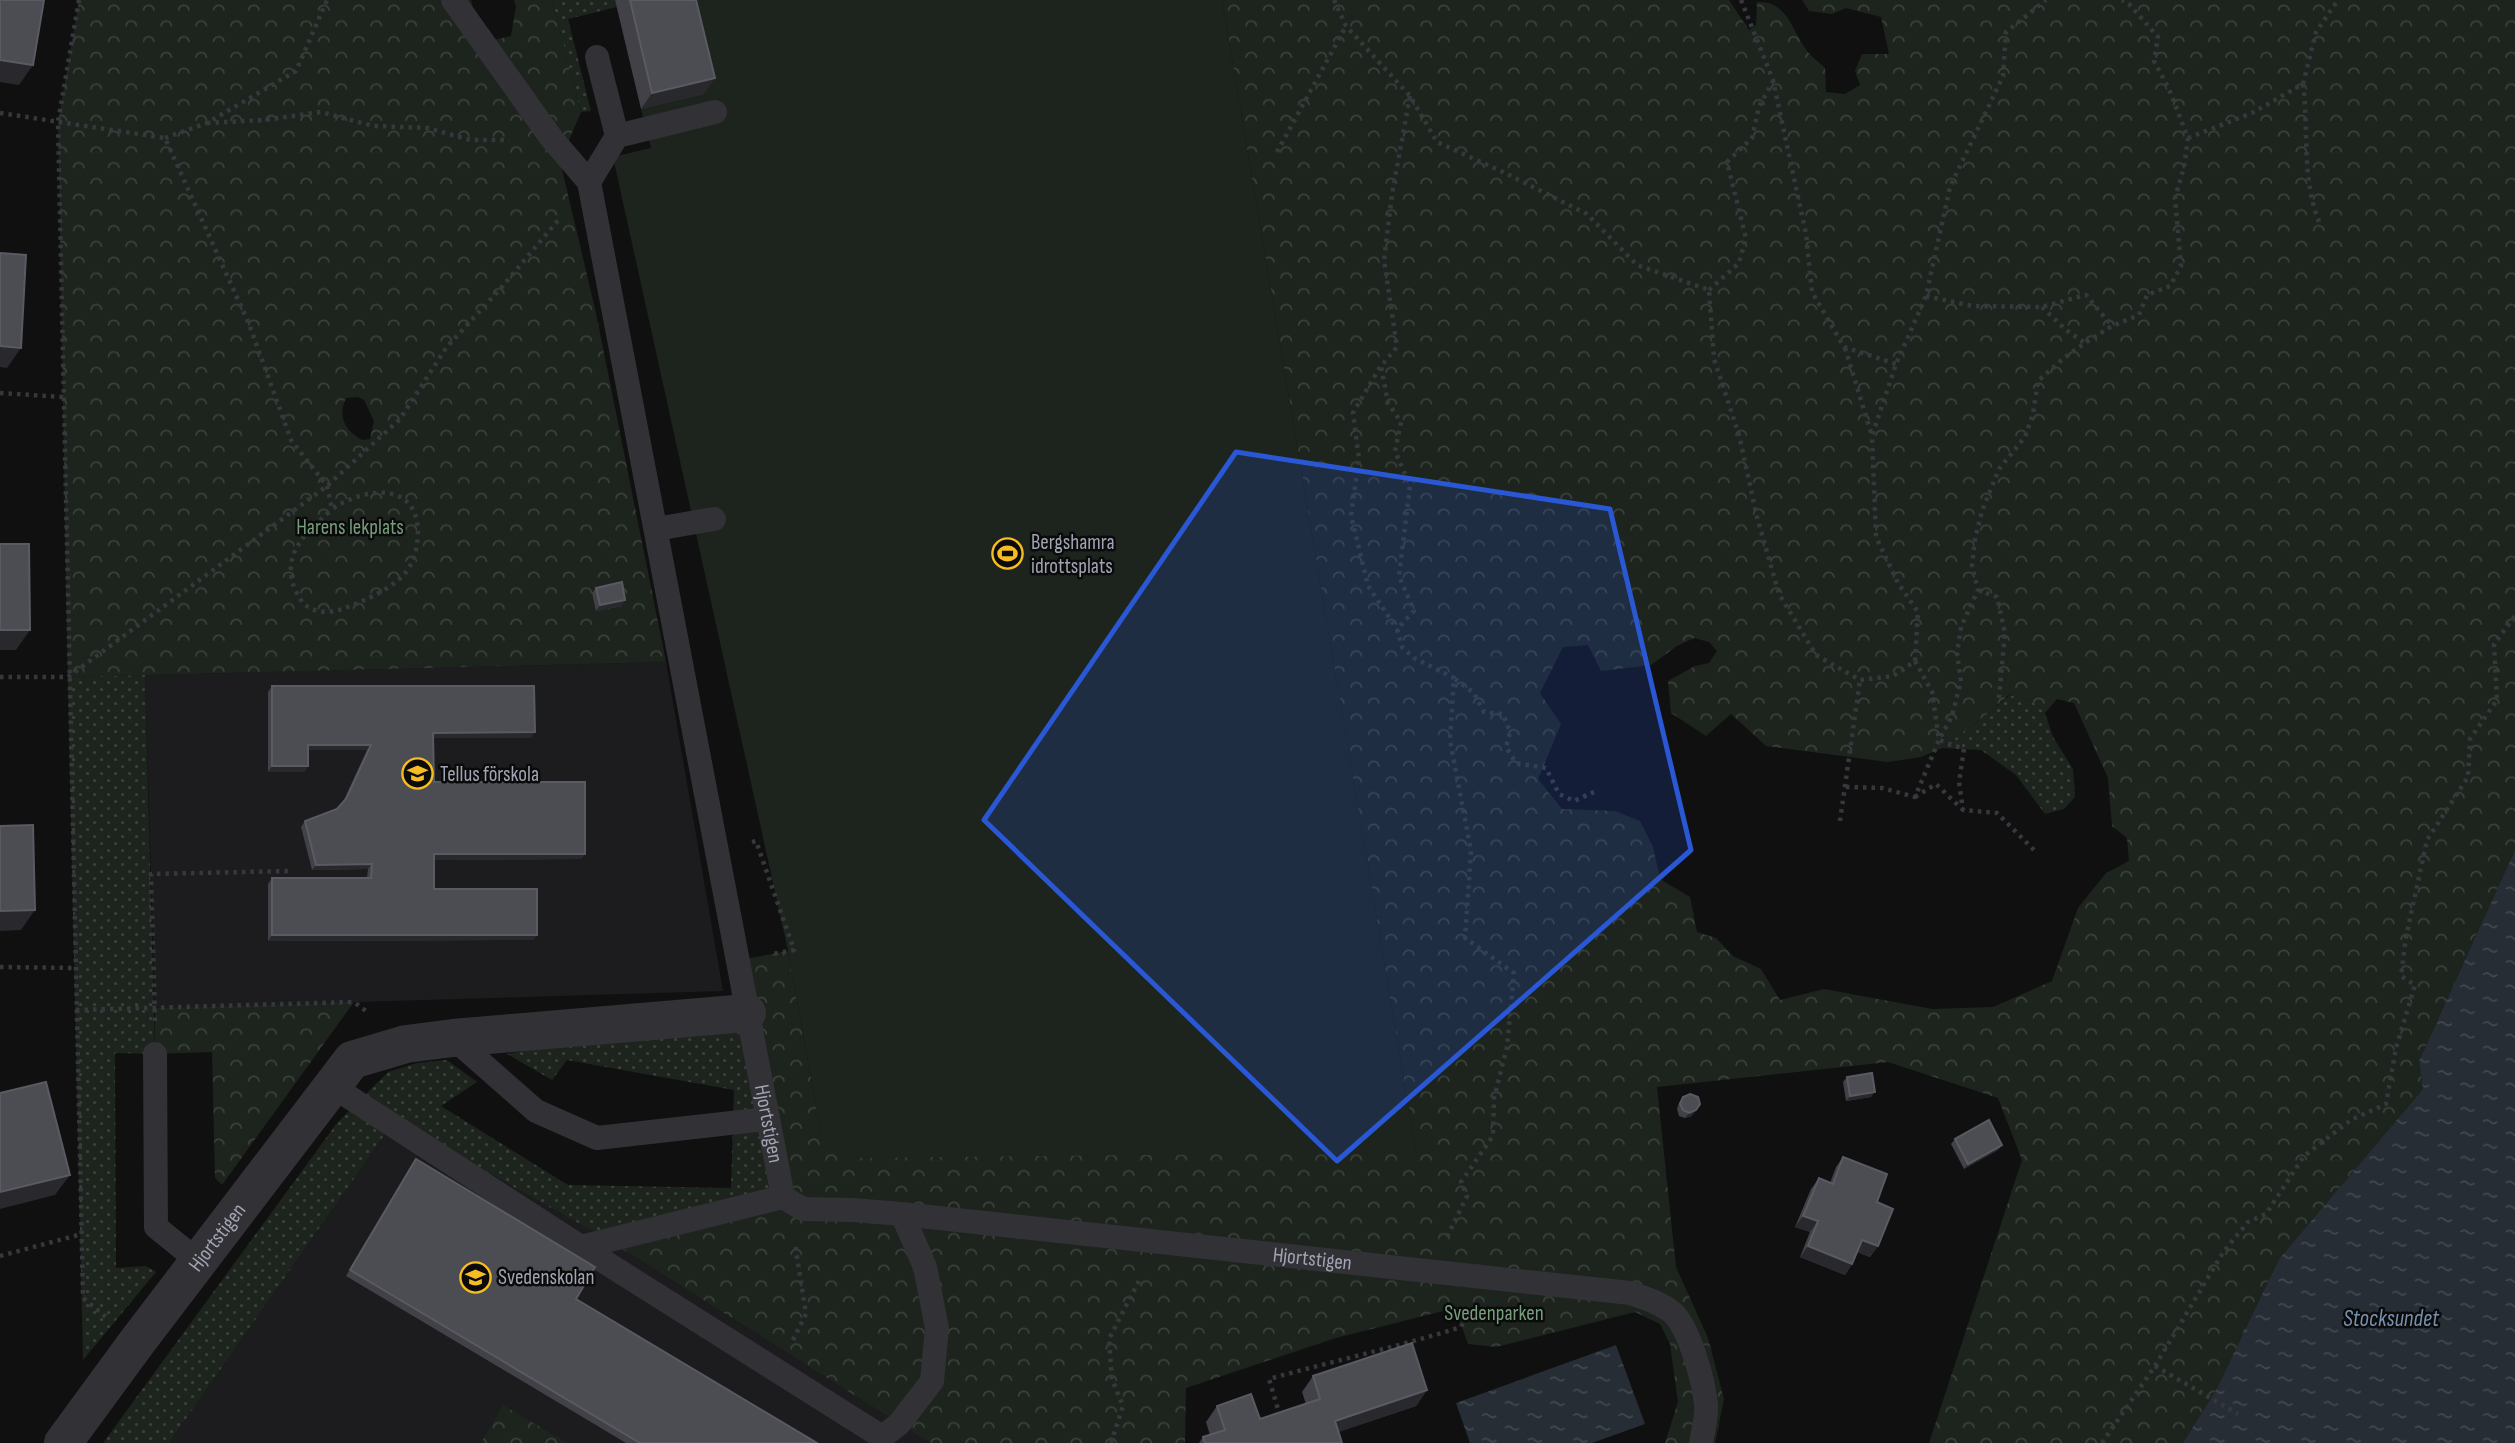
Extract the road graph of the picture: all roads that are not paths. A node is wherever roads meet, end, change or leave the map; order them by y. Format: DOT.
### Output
graph roads {
  1 [pos="453,0"];
  2 [pos="597,57"];
  3 [pos="715,112"];
  4 [pos="617,136"];
  5 [pos="589,182"];
  6 [pos="714,519"];
  7 [pos="656,528"];
  8 [pos="747,1013"];
  9 [pos="453,1038"];
  10 [pos="155,1054"];
  11 [pos="332,1086"];
  12 [pos="766,1119"];
  13 [pos="793,1203"];
  14 [pos="902,1214"];
  15 [pos="580,1247"];
  16 [pos="198,1261"];
  17 [pos="63,1443"];
  18 [pos="1701,1443"];
  1 -- 5 [label="lane"];
  2 -- 4 [label="lane"];
  3 -- 4 [label="lane"];
  4 -- 5 [label="lane"];
  5 -- 7 [label="lane"];
  6 -- 7 [label="lane"];
  7 -- 8 [label="lane"];
  8 -- 9 [label="street, Hjortstigen"];
  8 -- 12 [label="lane, Hjortstigen"];
  9 -- 11 [label="street, Hjortstigen"];
  9 -- 12 [label="lane"];
  10 -- 16 [label="lane"];
  11 -- 15 [label="lane"];
  11 -- 16 [label="street, Hjortstigen"];
  12 -- 13 [label="lane, Hjortstigen"];
  13 -- 14 [label="lane, Hjortstigen"];
  13 -- 15 [label="lane"];
  14 -- 15 [label="lane"];
  14 -- 18 [label="lane, Hjortstigen"];
  16 -- 17 [label="street, Hjortstigen"];
}
